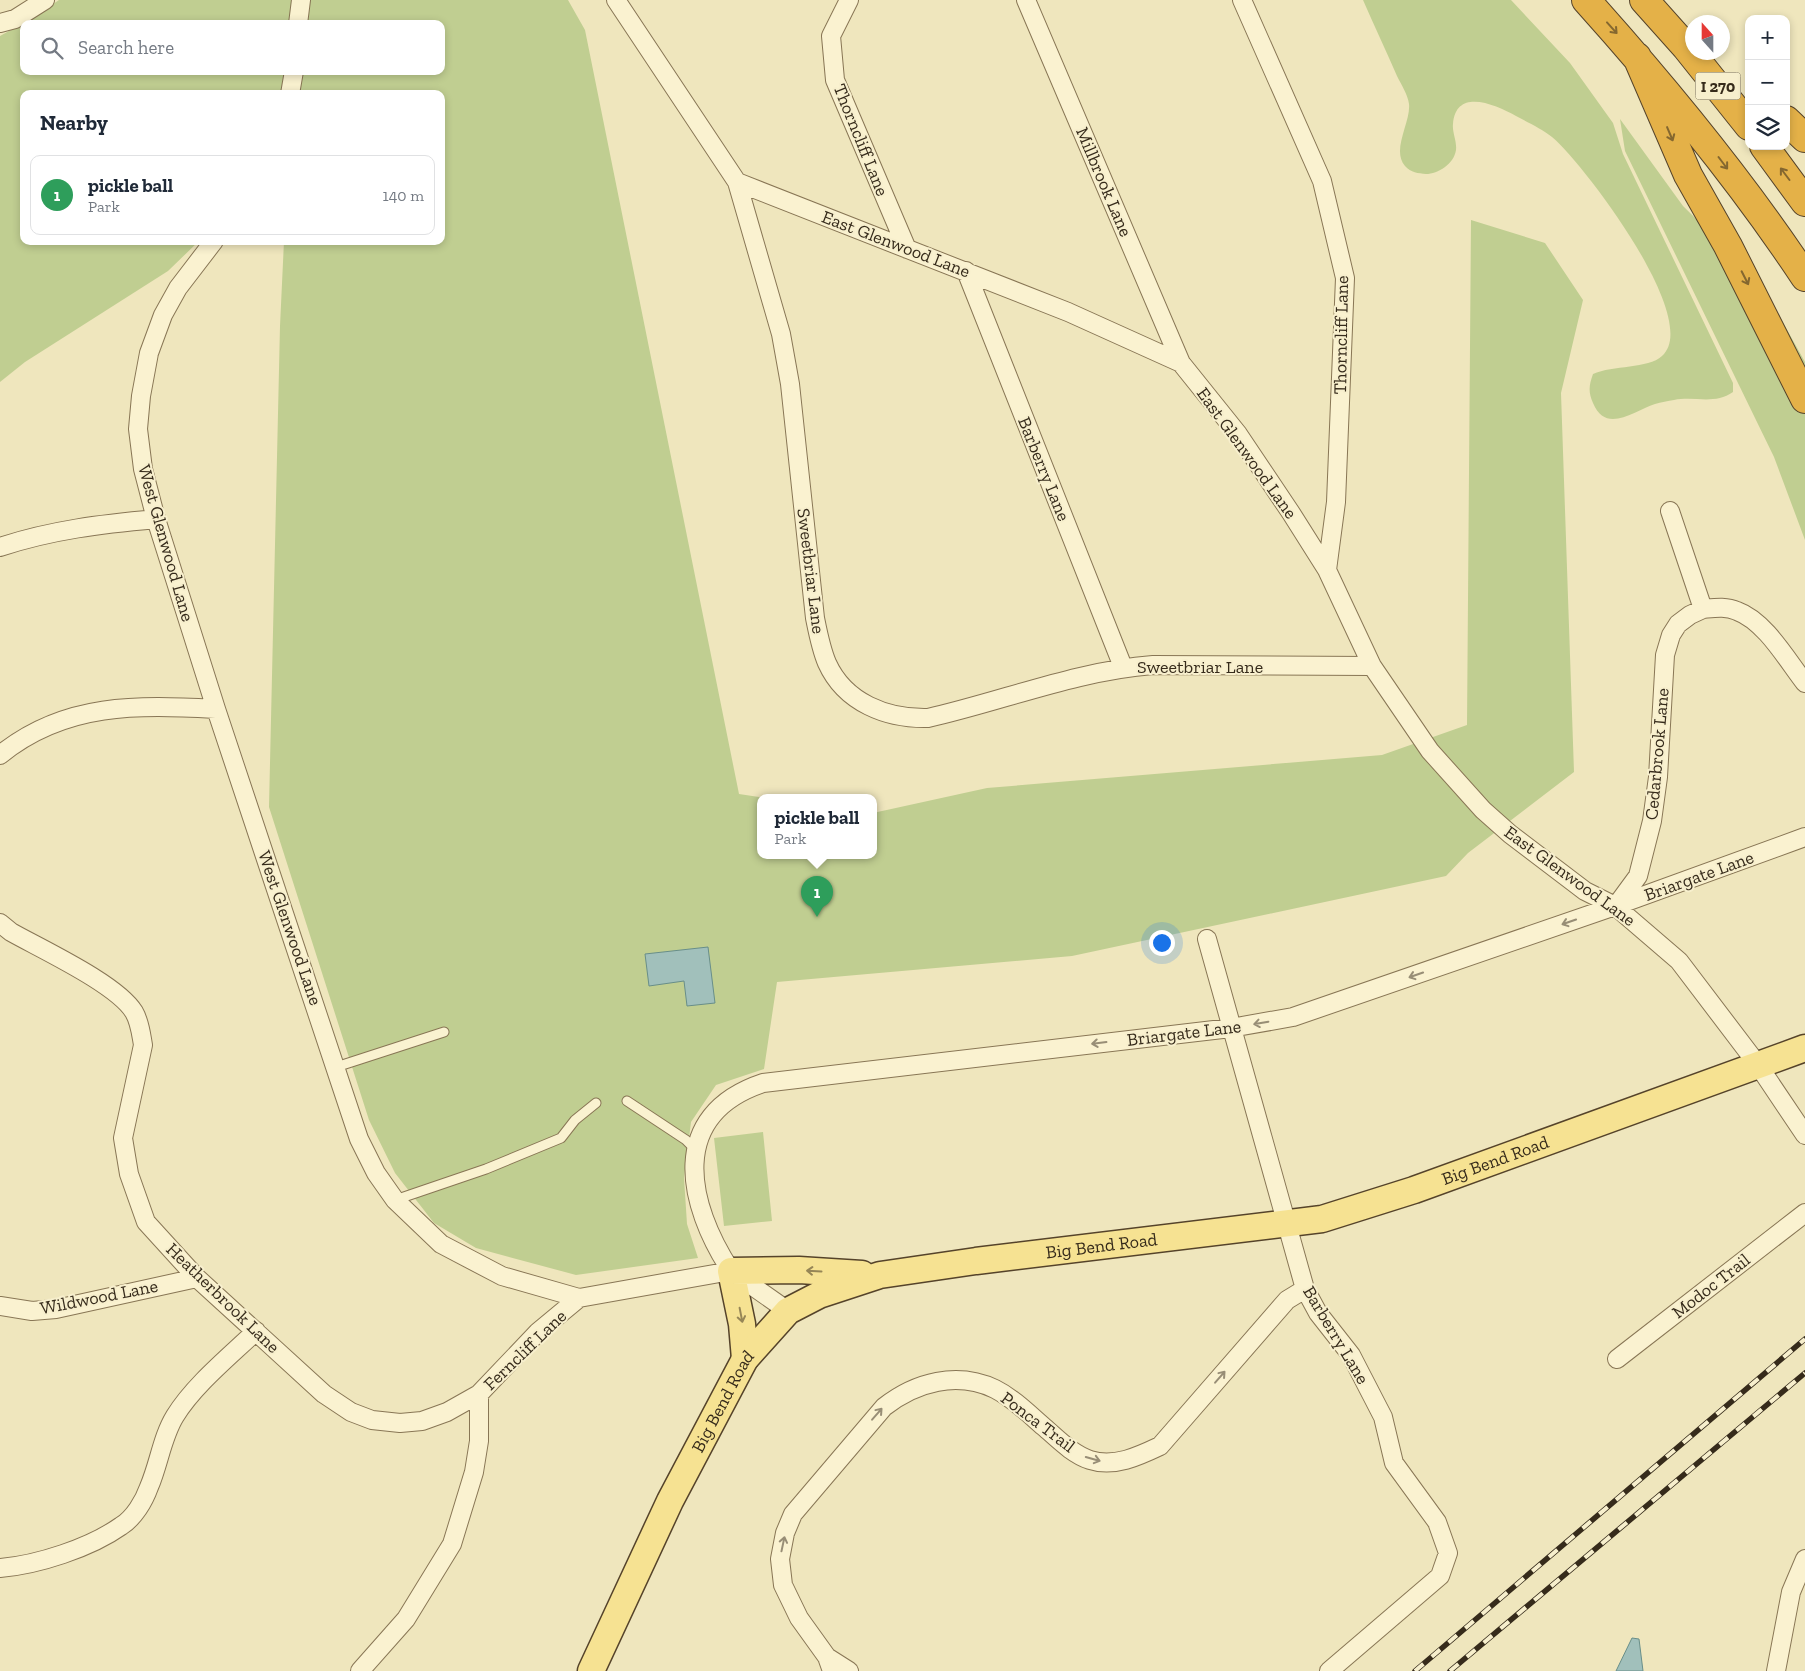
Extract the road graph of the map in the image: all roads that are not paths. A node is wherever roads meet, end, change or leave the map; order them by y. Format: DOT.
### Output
graph roads {
  1 [pos="44,0"];
  2 [pos="301,0"];
  3 [pos="616,0"];
  4 [pos="849,0"];
  5 [pos="1026,0"];
  6 [pos="1242,0"];
  7 [pos="1586,0"];
  8 [pos="1644,0"];
  9 [pos="298,20"];
  10 [pos="0,23"];
  11 [pos="1685,44"];
  12 [pos="1637,57"];
  13 [pos="1698,60"];
  14 [pos="1703,60"];
  15 [pos="293,75"];
  16 [pos="291,90"];
  17 [pos="1745,90"];
  18 [pos="1745,121"];
  19 [pos="1790,124"];
  20 [pos="1805,138"];
  21 [pos="1767,150"];
  22 [pos="738,182"];
  23 [pos="1805,202"];
  24 [pos="211,245"];
  25 [pos="907,249"];
  26 [pos="966,271"];
  27 [pos="1805,278"];
  28 [pos="1181,364"];
  29 [pos="1805,399"];
  30 [pos="1670,510"];
  31 [pos="156,519"];
  32 [pos="0,547"];
  33 [pos="1327,570"];
  34 [pos="1703,609"];
  35 [pos="1372,666"];
  36 [pos="1122,668"];
  37 [pos="1805,683"];
  38 [pos="216,709"];
  39 [pos="0,755"];
  40 [pos="1805,837"];
  41 [pos="1615,906"];
  42 [pos="0,923"];
  43 [pos="1207,938"];
  44 [pos="1231,1028"];
  45 [pos="444,1032"];
  46 [pos="1805,1048"];
  47 [pos="1758,1065"];
  48 [pos="336,1067"];
  49 [pos="627,1100"];
  50 [pos="596,1104"];
  51 [pos="1805,1134"];
  52 [pos="695,1149"];
  53 [pos="395,1200"];
  54 [pos="1805,1213"];
  55 [pos="1287,1224"];
  56 [pos="731,1271"];
  57 [pos="880,1275"];
  58 [pos="197,1278"];
  59 [pos="1305,1289"];
  60 [pos="579,1298"];
  61 [pos="0,1306"];
  62 [pos="788,1311"];
  63 [pos="256,1330"];
  64 [pos="745,1359"];
  65 [pos="1617,1359"];
  66 [pos="479,1394"];
  67 [pos="1805,1559"];
  68 [pos="0,1568"];
  69 [pos="830,1664"];
  70 [pos="360,1671"];
  71 [pos="591,1671"];
  72 [pos="849,1671"];
  73 [pos="1329,1671"];
  74 [pos="1776,1671"];
  1 -- 10 [label="street"];
  2 -- 9 [label="street"];
  3 -- 22 [label="street"];
  4 -- 25 [label="street, Thorncliff Lane"];
  5 -- 28 [label="street, Millbrook Lane"];
  6 -- 33 [label="street, Thorncliff Lane"];
  7 -- 12 [label="highway, I 270, one-way"];
  8 -- 11 [label="highway, I 270"];
  12 -- 27 [label="highway, I 270, one-way"];
  12 -- 29 [label="highway, one-way"];
  13 -- 18 [label="highway, I 270"];
  14 -- 17 [label="highway"];
  15 -- 16 [label="street"];
  19 -- 20 [label="highway"];
  23 -- 21 [label="highway, one-way"];
  22 -- 25 [label="street, East Glenwood Lane"];
  22 -- 36 [label="street, Sweetbriar Lane"];
  24 -- 31 [label="street, West Glenwood Lane"];
  25 -- 26 [label="street, East Glenwood Lane"];
  26 -- 28 [label="street, East Glenwood Lane"];
  26 -- 36 [label="street, Barberry Lane"];
  28 -- 33 [label="street, East Glenwood Lane"];
  30 -- 34 [label="street"];
  31 -- 32 [label="street"];
  31 -- 38 [label="street, West Glenwood Lane"];
  33 -- 35 [label="street, East Glenwood Lane"];
  34 -- 37 [label="street, Cedarbrook Lane"];
  34 -- 41 [label="street, Cedarbrook Lane"];
  35 -- 36 [label="street, Sweetbriar Lane"];
  35 -- 41 [label="street, East Glenwood Lane"];
  38 -- 39 [label="street"];
  38 -- 48 [label="street, West Glenwood Lane"];
  40 -- 41 [label="street, Briargate Lane"];
  41 -- 44 [label="street, Briargate Lane, one-way"];
  41 -- 47 [label="street, East Glenwood Lane"];
  42 -- 58 [label="street, Heatherbrook Lane"];
  43 -- 44 [label="street, Barberry Lane"];
  44 -- 52 [label="street, Briargate Lane, one-way"];
  44 -- 55 [label="street, Barberry Lane"];
  45 -- 48 [label="lane"];
  46 -- 47 [label="main road, Big Bend Road"];
  47 -- 51 [label="street, East Glenwood Lane"];
  47 -- 55 [label="main road, Big Bend Road"];
  48 -- 53 [label="street, West Glenwood Lane"];
  49 -- 52 [label="lane"];
  50 -- 53 [label="lane"];
  52 -- 56 [label="street, Briargate Lane"];
  53 -- 60 [label="street, West Glenwood Lane"];
  54 -- 65 [label="street, Modoc Trail"];
  55 -- 57 [label="main road, Big Bend Road"];
  55 -- 59 [label="street, Barberry Lane"];
  57 -- 56 [label="main road, one-way"];
  56 -- 60 [label="street, West Glenwood Lane"];
  56 -- 62 [label="street"];
  56 -- 64 [label="main road, one-way"];
  57 -- 62 [label="main road, Big Bend Road"];
  58 -- 61 [label="street, Wildwood Lane"];
  58 -- 63 [label="street, Heatherbrook Lane"];
  69 -- 59 [label="street, Ponca Trail, one-way"];
  59 -- 73 [label="street, Barberry Lane"];
  60 -- 66 [label="street, Ferncliff Lane"];
  62 -- 64 [label="main road, Big Bend Road"];
  63 -- 66 [label="street, Heatherbrook Lane"];
  63 -- 68 [label="street"];
  64 -- 71 [label="main road, Big Bend Road"];
  66 -- 70 [label="street, Ferncliff Lane"];
  67 -- 74 [label="street"];
  69 -- 72 [label="street, Ponca Trail"];
}
